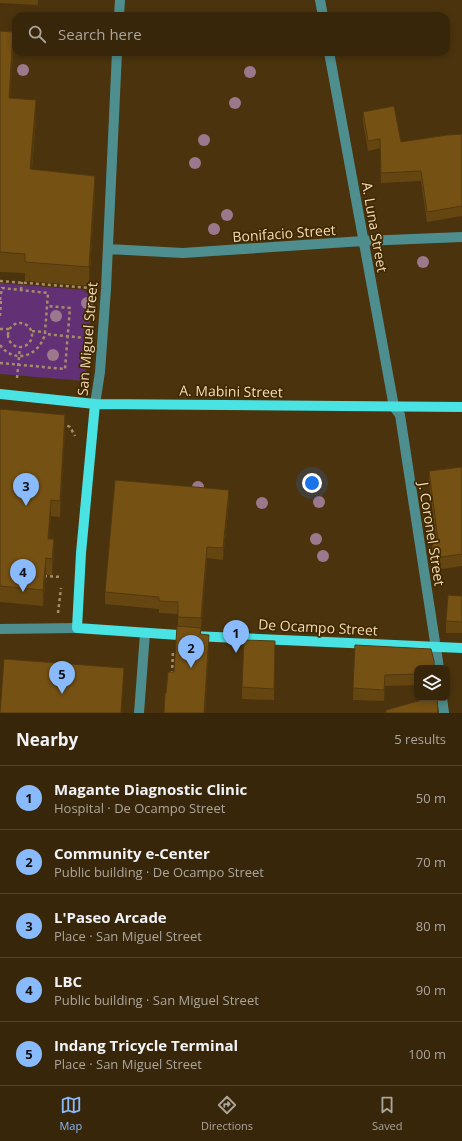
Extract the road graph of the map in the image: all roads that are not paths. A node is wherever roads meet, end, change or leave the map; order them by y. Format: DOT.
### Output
graph roads {
  1 [pos="120,0"];
  2 [pos="320,0"];
  3 [pos="119,12"];
  4 [pos="322,12"];
  5 [pos="117,56"];
  6 [pos="330,56"];
  7 [pos="462,237"];
  8 [pos="363,241"];
  9 [pos="108,249"];
  10 [pos="0,394"];
  11 [pos="94,404"];
  12 [pos="394,407"];
  13 [pos="462,407"];
  14 [pos="78,628"];
  15 [pos="0,629"];
  16 [pos="145,633"];
  17 [pos="435,646"];
  18 [pos="462,648"];
  19 [pos="438,665"];
  20 [pos="442,701"];
  21 [pos="139,713"];
  22 [pos="444,713"];
  1 -- 3 [label="street"];
  2 -- 4 [label="street"];
  5 -- 9 [label="street, San Miguel Street"];
  6 -- 8 [label="street, A. Luna Street"];
  7 -- 8 [label="street, Bonifacio Street"];
  8 -- 9 [label="street, Bonifacio Street"];
  8 -- 12 [label="street, A. Luna Street"];
  9 -- 11 [label="street, San Miguel Street"];
  10 -- 11 [label="main road, A. Mabini Street"];
  11 -- 12 [label="main road, A. Mabini Street"];
  11 -- 14 [label="main road, San Miguel Street"];
  12 -- 13 [label="main road, A. Mabini Street"];
  12 -- 17 [label="street, J. Coronel Street"];
  14 -- 15 [label="street"];
  14 -- 16 [label="main road, De Ocampo Street"];
  16 -- 17 [label="main road, De Ocampo Street"];
  16 -- 21 [label="street"];
  17 -- 18 [label="main road, De Ocampo Street"];
  17 -- 19 [label="street, J. Coronel Street"];
  20 -- 22 [label="street"];
}
